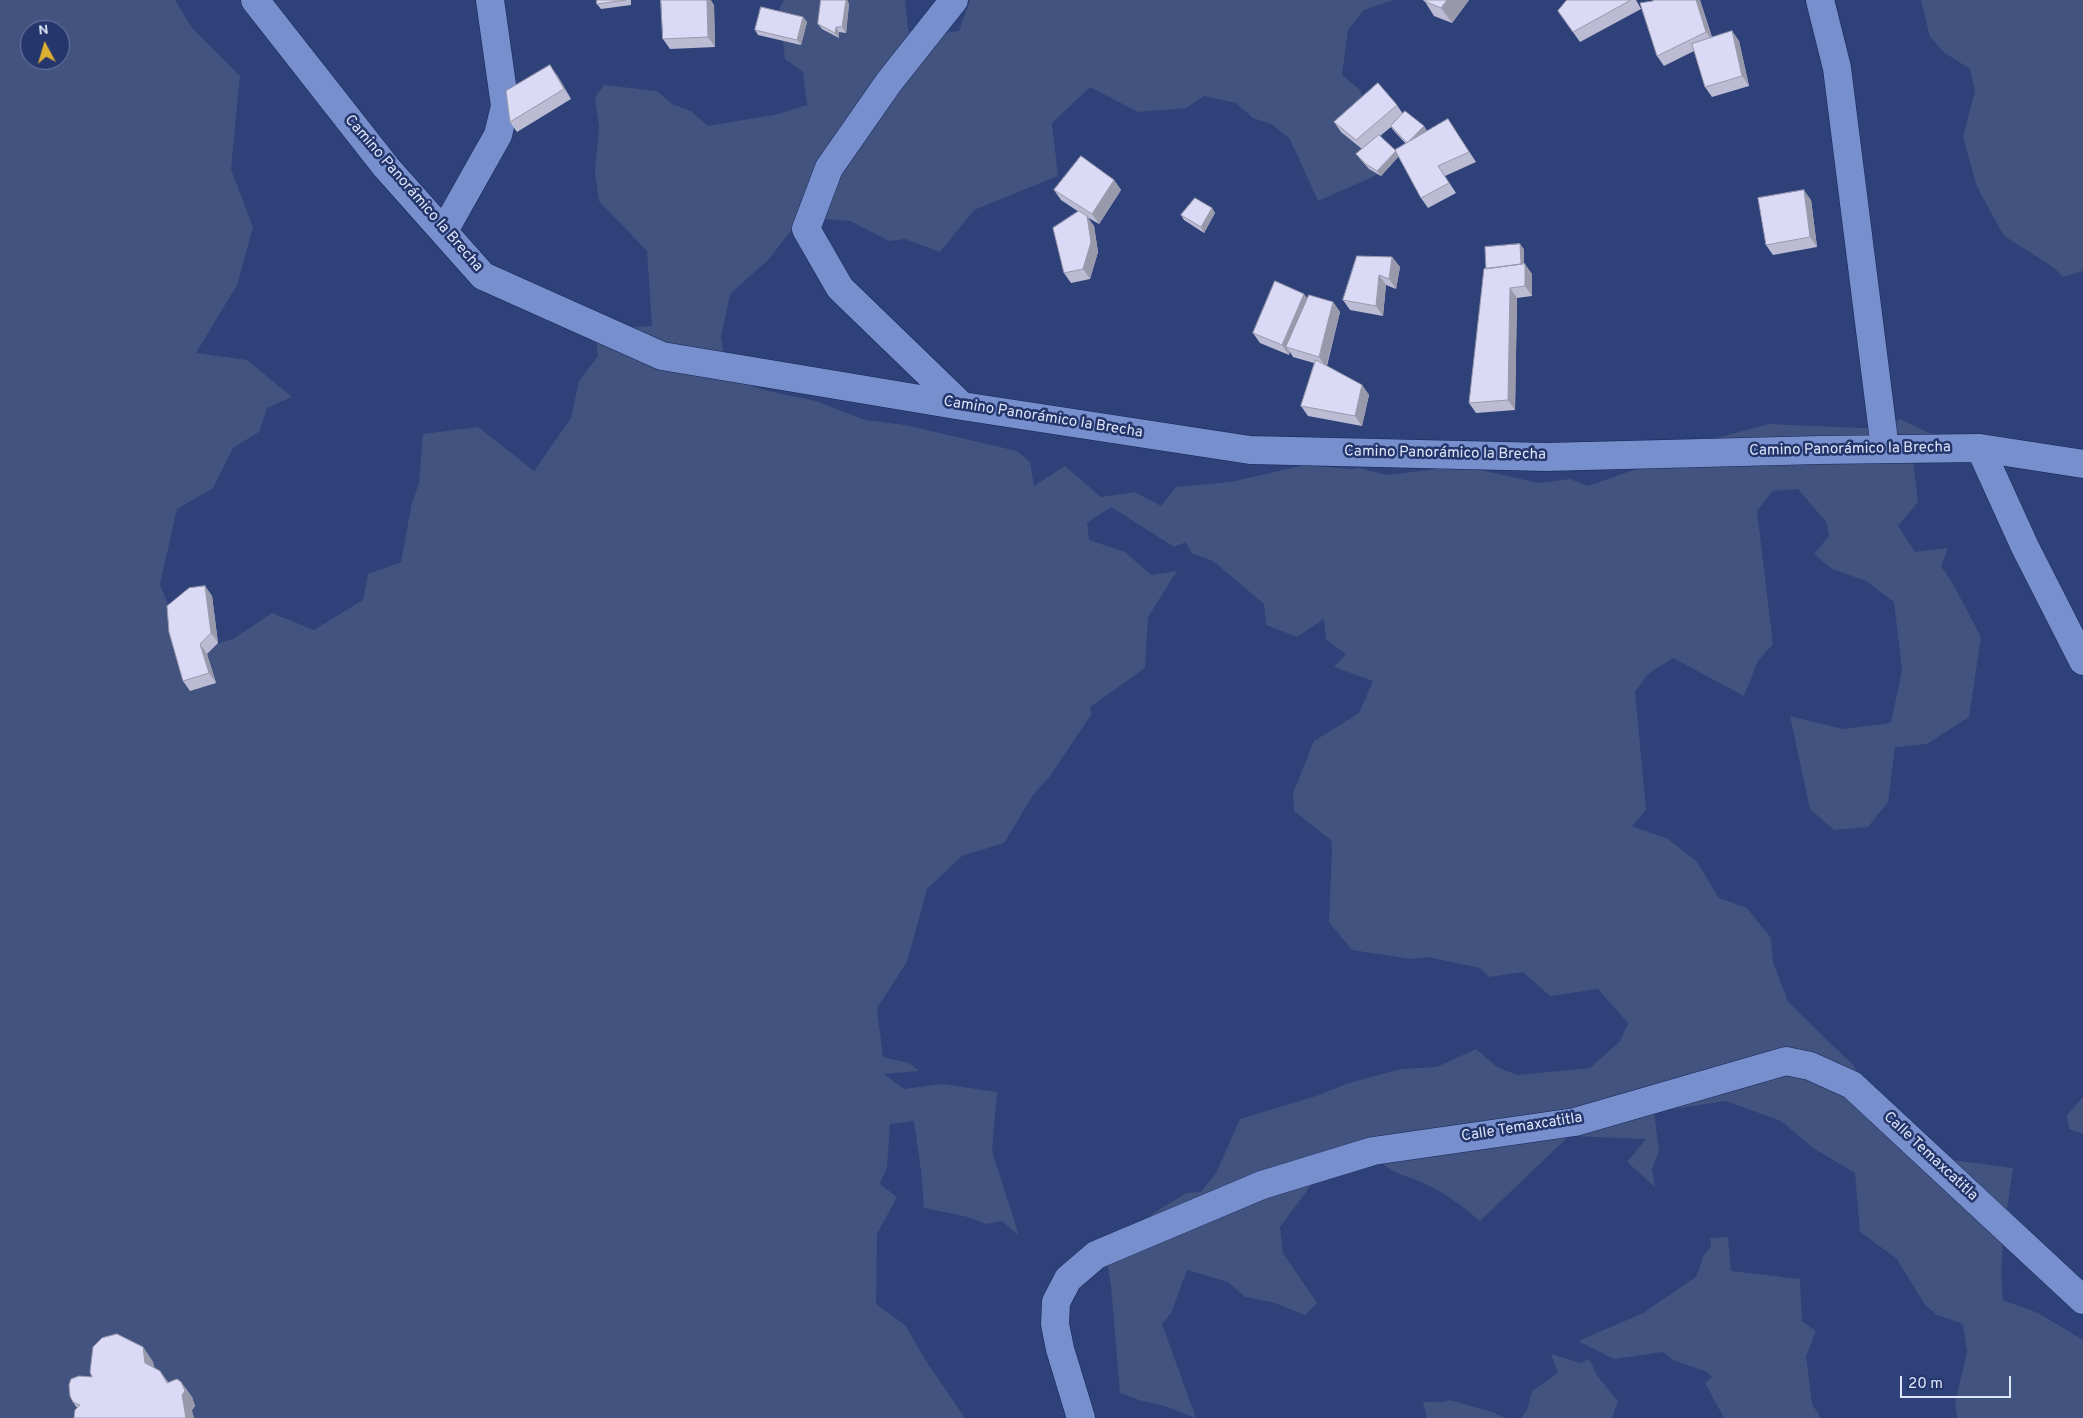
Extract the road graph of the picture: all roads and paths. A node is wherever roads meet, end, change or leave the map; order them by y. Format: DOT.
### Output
graph roads {
  1 [pos="255,0"];
  2 [pos="490,0"];
  3 [pos="954,0"];
  4 [pos="1820,0"];
  5 [pos="444,231"];
  6 [pos="962,406"];
  7 [pos="1980,448"];
  8 [pos="1885,449"];
  9 [pos="2083,464"];
  10 [pos="2083,661"];
  11 [pos="2083,1300"];
  12 [pos="1081,1418"];
  1 -- 5 [label="street, Camino Panorámico la Brecha"];
  2 -- 5 [label="street"];
  3 -- 6 [label="street"];
  4 -- 8 [label="street"];
  5 -- 6 [label="street, Camino Panorámico la Brecha"];
  6 -- 8 [label="street, Camino Panorámico la Brecha"];
  7 -- 8 [label="street, Camino Panorámico la Brecha"];
  7 -- 9 [label="street, Camino Panorámico la Brecha"];
  7 -- 10 [label="street"];
  11 -- 12 [label="street, Calle Temaxcatitla"];
}
